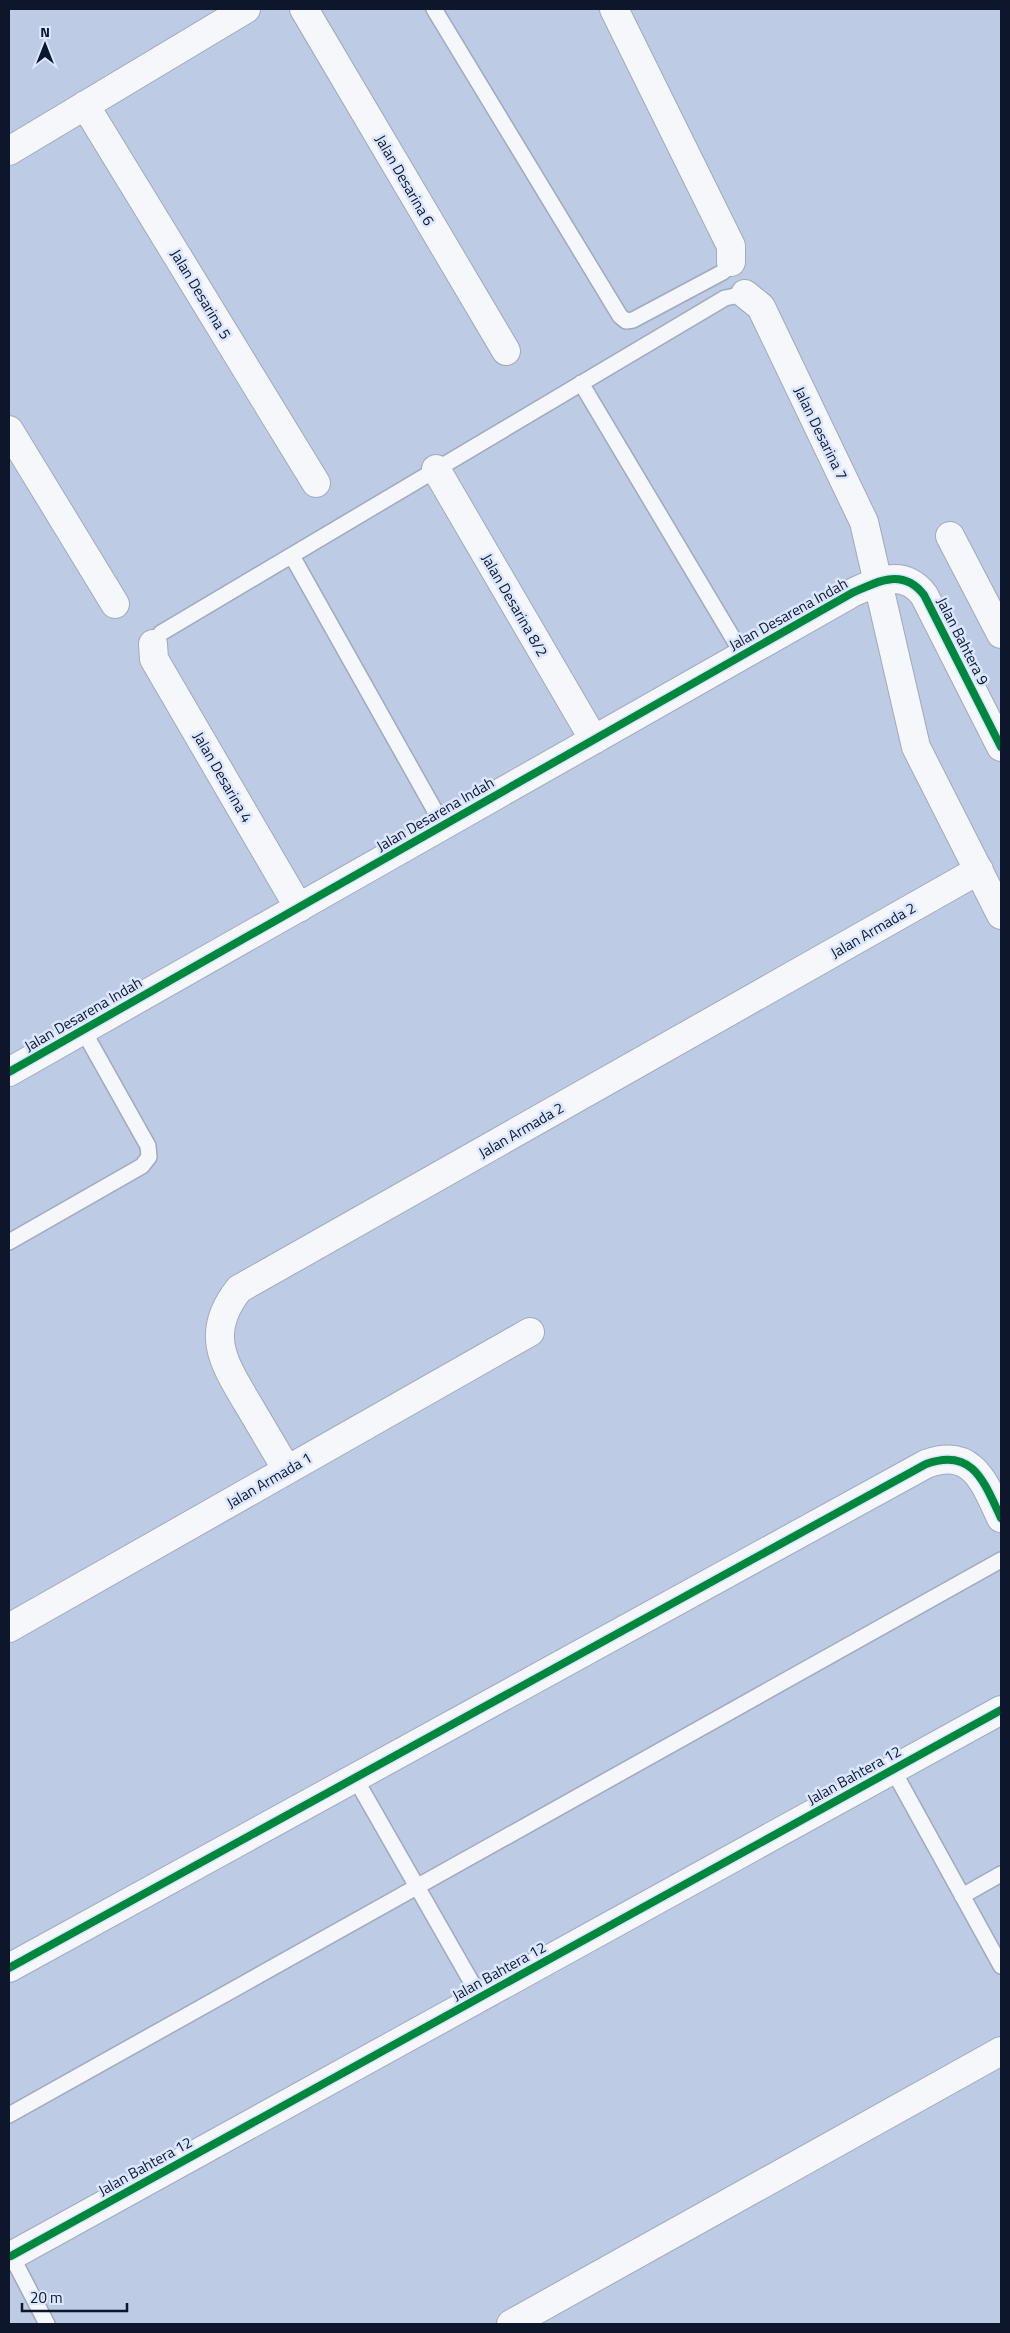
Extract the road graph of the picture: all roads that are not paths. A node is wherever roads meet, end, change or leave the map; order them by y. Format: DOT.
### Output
graph roads {
  1 [pos="246,9"];
  2 [pos="304,9"];
  3 [pos="434,9"];
  4 [pos="614,9"];
  5 [pos="85,105"];
  6 [pos="9,151"];
  7 [pos="732,262"];
  8 [pos="745,294"];
  9 [pos="506,351"];
  10 [pos="581,383"];
  11 [pos="11,440"];
  12 [pos="436,469"];
  13 [pos="316,483"];
  14 [pos="950,536"];
  15 [pos="292,556"];
  16 [pos="877,582"];
  17 [pos="115,604"];
  18 [pos="1001,634"];
  19 [pos="153,644"];
  20 [pos="743,655"];
  21 [pos="594,740"];
  22 [pos="1001,748"];
  23 [pos="443,825"];
  24 [pos="979,870"];
  25 [pos="299,908"];
  26 [pos="1001,915"];
  27 [pos="83,1030"];
  28 [pos="9,1072"];
  29 [pos="9,1242"];
  30 [pos="530,1332"];
  31 [pos="287,1470"];
  32 [pos="1001,1518"];
  33 [pos="1001,1560"];
  34 [pos="11,1623"];
  35 [pos="1001,1710"];
  36 [pos="893,1770"];
  37 [pos="355,1778"];
  38 [pos="1001,1874"];
  39 [pos="417,1887"];
  40 [pos="962,1896"];
  41 [pos="1001,1966"];
  42 [pos="9,1968"];
  43 [pos="480,1997"];
  44 [pos="1001,2051"];
  45 [pos="9,2115"];
  46 [pos="10,2254"];
  47 [pos="47,2324"];
  48 [pos="511,2324"];
  1 -- 5 [label="street"];
  2 -- 9 [label="street, Jalan Desarina 6"];
  3 -- 7 [label="lane"];
  4 -- 7 [label="street"];
  5 -- 6 [label="street"];
  5 -- 13 [label="street, Jalan Desarina 5"];
  8 -- 10 [label="lane"];
  8 -- 16 [label="street, Jalan Desarina 7"];
  10 -- 12 [label="lane"];
  10 -- 20 [label="lane"];
  11 -- 17 [label="street"];
  12 -- 15 [label="lane"];
  12 -- 21 [label="street, Jalan Desarina 8/2"];
  14 -- 18 [label="street"];
  15 -- 19 [label="lane"];
  15 -- 23 [label="lane"];
  16 -- 20 [label="street, Jalan Desarena Indah"];
  16 -- 22 [label="street, Jalan Bahtera 9"];
  16 -- 24 [label="street, Jalan Desarina 7"];
  19 -- 25 [label="street, Jalan Desarina 4"];
  20 -- 21 [label="street, Jalan Desarena Indah"];
  21 -- 23 [label="street, Jalan Desarena Indah"];
  23 -- 25 [label="street, Jalan Desarena Indah"];
  24 -- 26 [label="street, Jalan Desarina 7"];
  24 -- 31 [label="street, Jalan Armada 2"];
  25 -- 27 [label="street, Jalan Desarena Indah"];
  27 -- 28 [label="street, Jalan Desarena Indah"];
  27 -- 29 [label="lane"];
  30 -- 31 [label="street, Jalan Armada 1"];
  31 -- 34 [label="street, Jalan Armada 1"];
  32 -- 37 [label="street"];
  33 -- 39 [label="lane"];
  35 -- 36 [label="street, Jalan Bahtera 12"];
  36 -- 40 [label="lane"];
  36 -- 43 [label="street, Jalan Bahtera 12"];
  37 -- 39 [label="lane"];
  37 -- 42 [label="street"];
  38 -- 40 [label="lane"];
  39 -- 43 [label="lane"];
  39 -- 45 [label="lane"];
  40 -- 41 [label="lane"];
  43 -- 46 [label="street, Jalan Bahtera 12"];
  44 -- 48 [label="street"];
  46 -- 47 [label="lane"];
}
